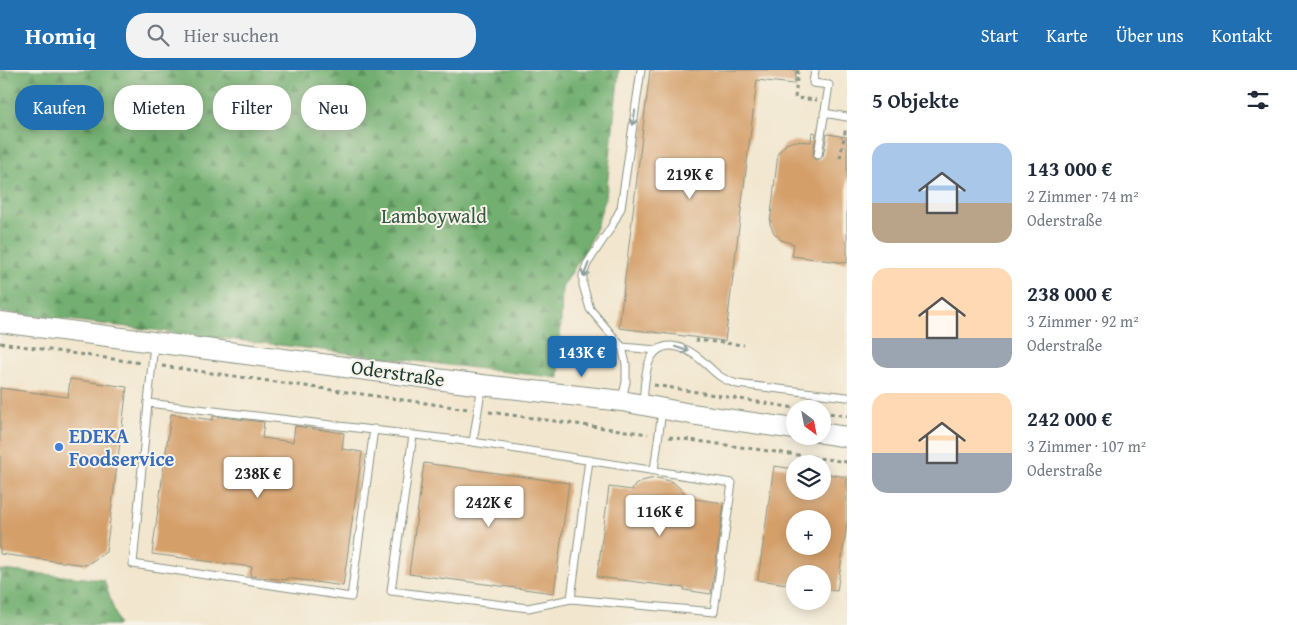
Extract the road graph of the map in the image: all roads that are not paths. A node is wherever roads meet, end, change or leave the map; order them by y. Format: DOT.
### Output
graph roads {
  1 [pos="641,70"];
  2 [pos="815,70"];
  3 [pos="824,113"];
  4 [pos="847,117"];
  5 [pos="818,155"];
  6 [pos="0,322"];
  7 [pos="154,341"];
  8 [pos="622,347"];
  9 [pos="657,350"];
  10 [pos="482,384"];
  11 [pos="847,397"];
  12 [pos="622,401"];
  13 [pos="148,403"];
  14 [pos="643,404"];
  15 [pos="662,408"];
  16 [pos="786,428"];
  17 [pos="374,429"];
  18 [pos="831,434"];
  19 [pos="413,435"];
  20 [pos="847,437"];
  21 [pos="473,442"];
  22 [pos="589,460"];
  23 [pos="654,470"];
  24 [pos="571,599"];
  1 -- 8 [label="lane, one-way"];
  2 -- 3 [label="lane"];
  3 -- 4 [label="lane"];
  3 -- 5 [label="lane"];
  6 -- 7 [label="street, Oderstraße"];
  7 -- 10 [label="street, Oderstraße"];
  7 -- 13 [label="lane"];
  8 -- 9 [label="lane"];
  8 -- 12 [label="lane"];
  9 -- 11 [label="lane, one-way"];
  9 -- 14 [label="lane"];
  10 -- 12 [label="street, Oderstraße"];
  10 -- 21 [label="lane"];
  12 -- 14 [label="street, Oderstraße"];
  13 -- 17 [label="lane"];
  13 -- 17 [label="lane"];
  14 -- 15 [label="street, Oderstraße"];
  15 -- 16 [label="street, Oderstraße"];
  15 -- 23 [label="lane"];
  17 -- 19 [label="lane"];
  18 -- 20 [label="street"];
  19 -- 21 [label="lane"];
  19 -- 24 [label="lane"];
  21 -- 22 [label="lane"];
  22 -- 23 [label="lane"];
  22 -- 24 [label="lane"];
  23 -- 24 [label="lane"];
}
